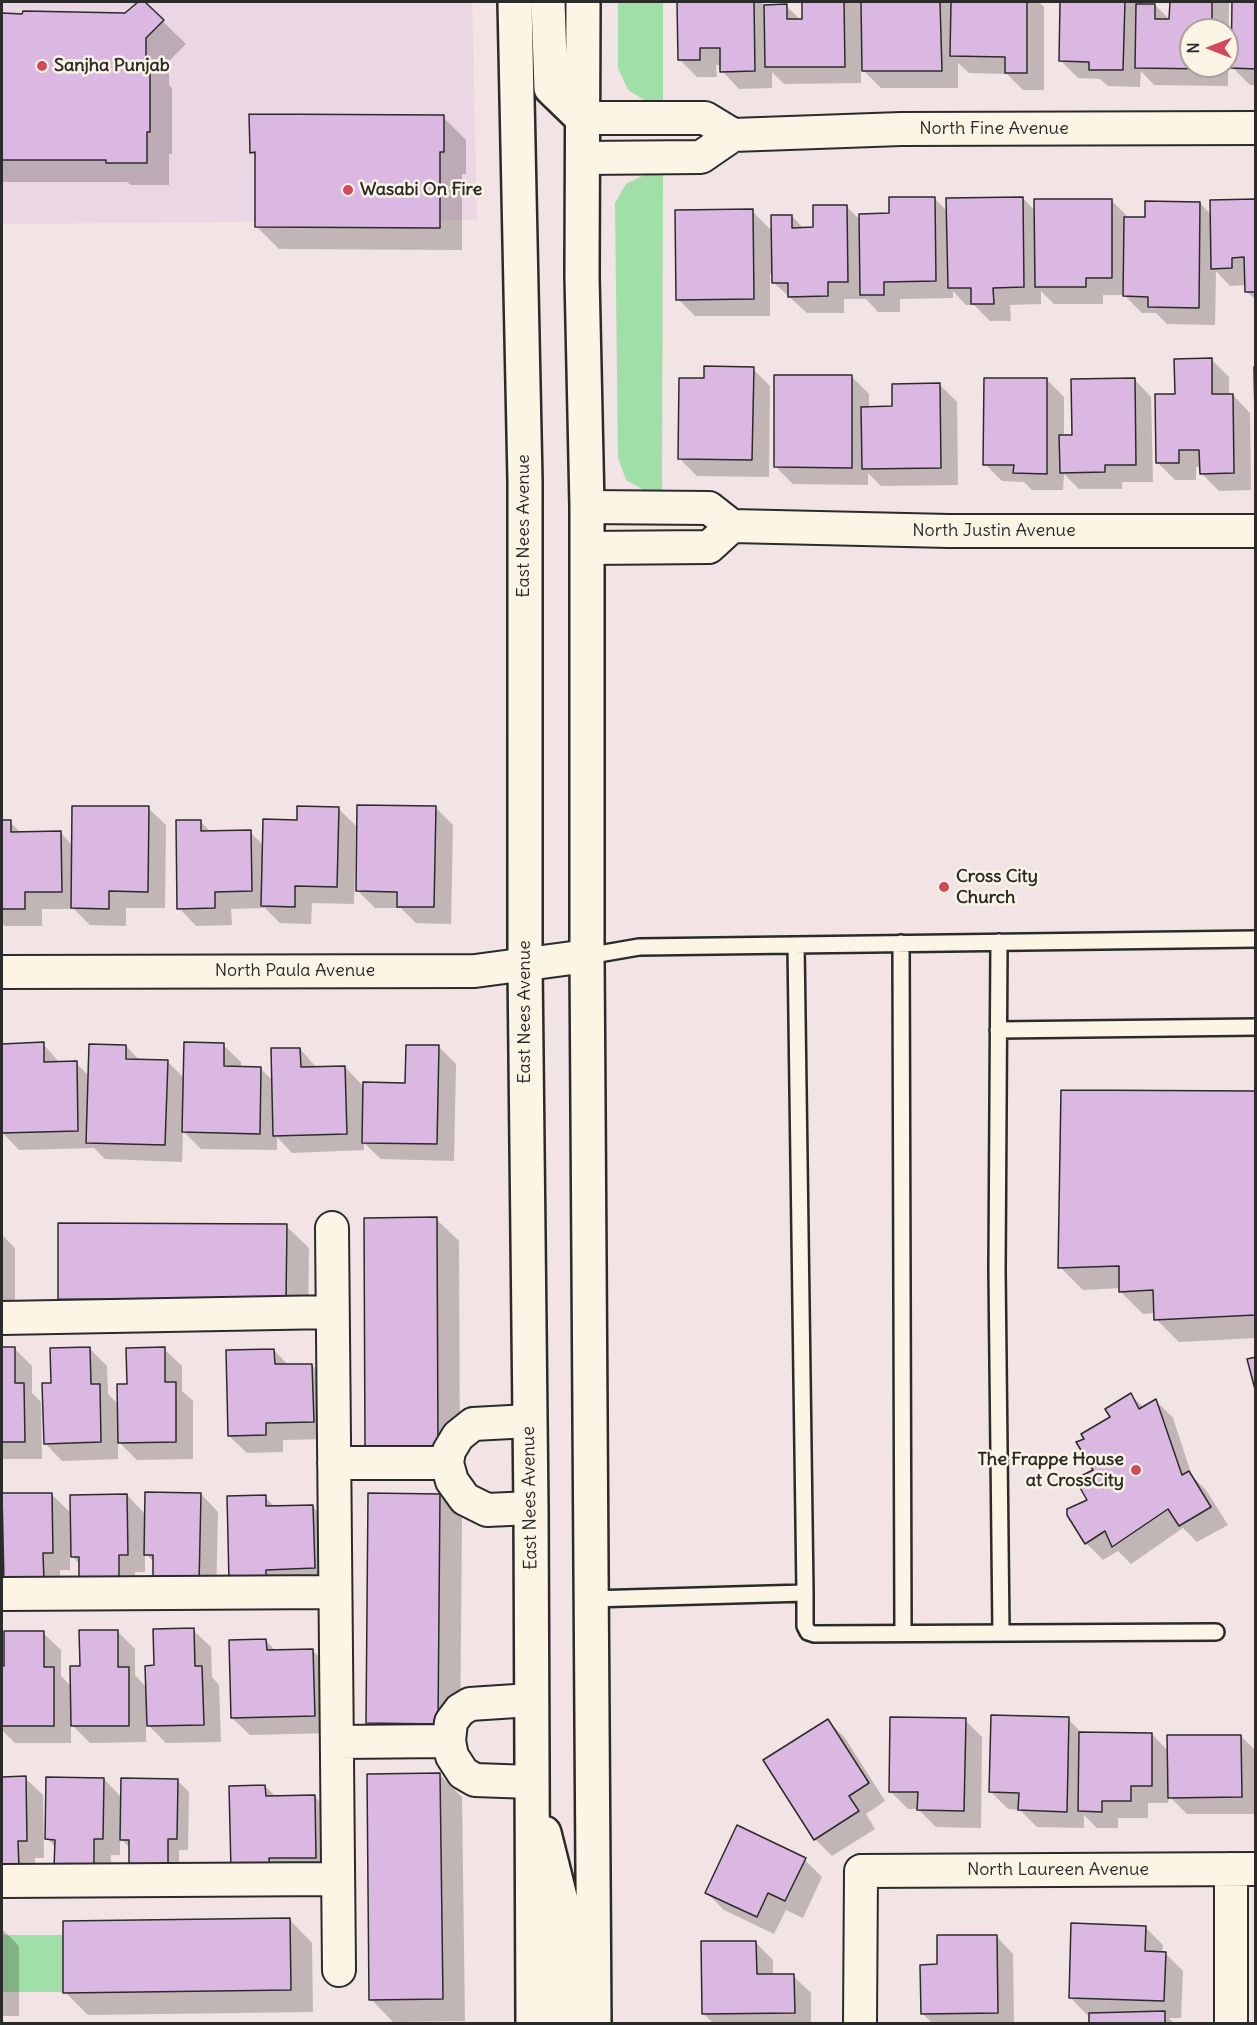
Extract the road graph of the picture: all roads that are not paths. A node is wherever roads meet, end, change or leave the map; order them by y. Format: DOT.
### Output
graph roads {
  1 [pos="514,2"];
  2 [pos="548,2"];
  3 [pos="583,2"];
  4 [pos="582,118"];
  5 [pos="1256,128"];
  6 [pos="733,135"];
  7 [pos="582,158"];
  8 [pos="587,507"];
  9 [pos="732,526"];
  10 [pos="1256,531"];
  11 [pos="587,548"];
  12 [pos="1256,939"];
  13 [pos="999,942"];
  14 [pos="901,944"];
  15 [pos="796,945"];
  16 [pos="587,956"];
  17 [pos="525,965"];
  18 [pos="2,972"];
  19 [pos="1256,1027"];
  20 [pos="998,1030"];
  21 [pos="332,1228"];
  22 [pos="332,1312"];
  23 [pos="2,1318"];
  24 [pos="529,1421"];
  25 [pos="334,1463"];
  26 [pos="447,1463"];
  27 [pos="531,1508"];
  28 [pos="335,1592"];
  29 [pos="805,1593"];
  30 [pos="2,1594"];
  31 [pos="590,1599"];
  32 [pos="1216,1632"];
  33 [pos="903,1634"];
  34 [pos="1001,1634"];
  35 [pos="531,1700"];
  36 [pos="337,1742"];
  37 [pos="449,1742"];
  38 [pos="531,1782"];
  39 [pos="1243,1869"];
  40 [pos="338,1878"];
  41 [pos="2,1881"];
  42 [pos="339,1970"];
  43 [pos="533,2024"];
  44 [pos="562,2024"];
  45 [pos="594,2024"];
  46 [pos="860,2024"];
  47 [pos="1231,2024"];
  1 -- 17 [label="main road, East Nees Avenue"];
  2 -- 4 [label="main road"];
  3 -- 4 [label="main road"];
  4 -- 6 [label="street"];
  4 -- 7 [label="main road"];
  5 -- 6 [label="street, North Fine Avenue"];
  6 -- 7 [label="street"];
  7 -- 8 [label="main road"];
  8 -- 9 [label="street"];
  8 -- 11 [label="main road"];
  9 -- 10 [label="street, North Justin Avenue"];
  9 -- 11 [label="street"];
  11 -- 16 [label="main road"];
  12 -- 13 [label="lane"];
  13 -- 14 [label="lane"];
  13 -- 20 [label="lane"];
  14 -- 15 [label="lane"];
  14 -- 33 [label="lane"];
  15 -- 16 [label="lane"];
  15 -- 29 [label="lane"];
  16 -- 17 [label="street, North Paula Avenue"];
  16 -- 31 [label="main road"];
  17 -- 18 [label="street, North Paula Avenue"];
  17 -- 24 [label="main road, East Nees Avenue"];
  19 -- 20 [label="lane"];
  20 -- 34 [label="lane"];
  21 -- 22 [label="street"];
  22 -- 23 [label="street"];
  22 -- 25 [label="street"];
  24 -- 26 [label="street"];
  24 -- 27 [label="main road, East Nees Avenue"];
  25 -- 26 [label="street"];
  25 -- 28 [label="street"];
  26 -- 27 [label="street"];
  27 -- 35 [label="main road, East Nees Avenue"];
  28 -- 30 [label="street"];
  28 -- 36 [label="street"];
  29 -- 31 [label="lane"];
  29 -- 33 [label="lane"];
  31 -- 45 [label="main road"];
  32 -- 34 [label="lane"];
  33 -- 34 [label="lane"];
  35 -- 37 [label="street"];
  35 -- 38 [label="main road, East Nees Avenue"];
  36 -- 37 [label="street"];
  36 -- 40 [label="street"];
  37 -- 38 [label="street"];
  38 -- 43 [label="main road, East Nees Avenue"];
  38 -- 44 [label="main road"];
  39 -- 46 [label="street, North Laureen Avenue"];
  39 -- 47 [label="street"];
  40 -- 41 [label="street"];
  40 -- 42 [label="street"];
}
